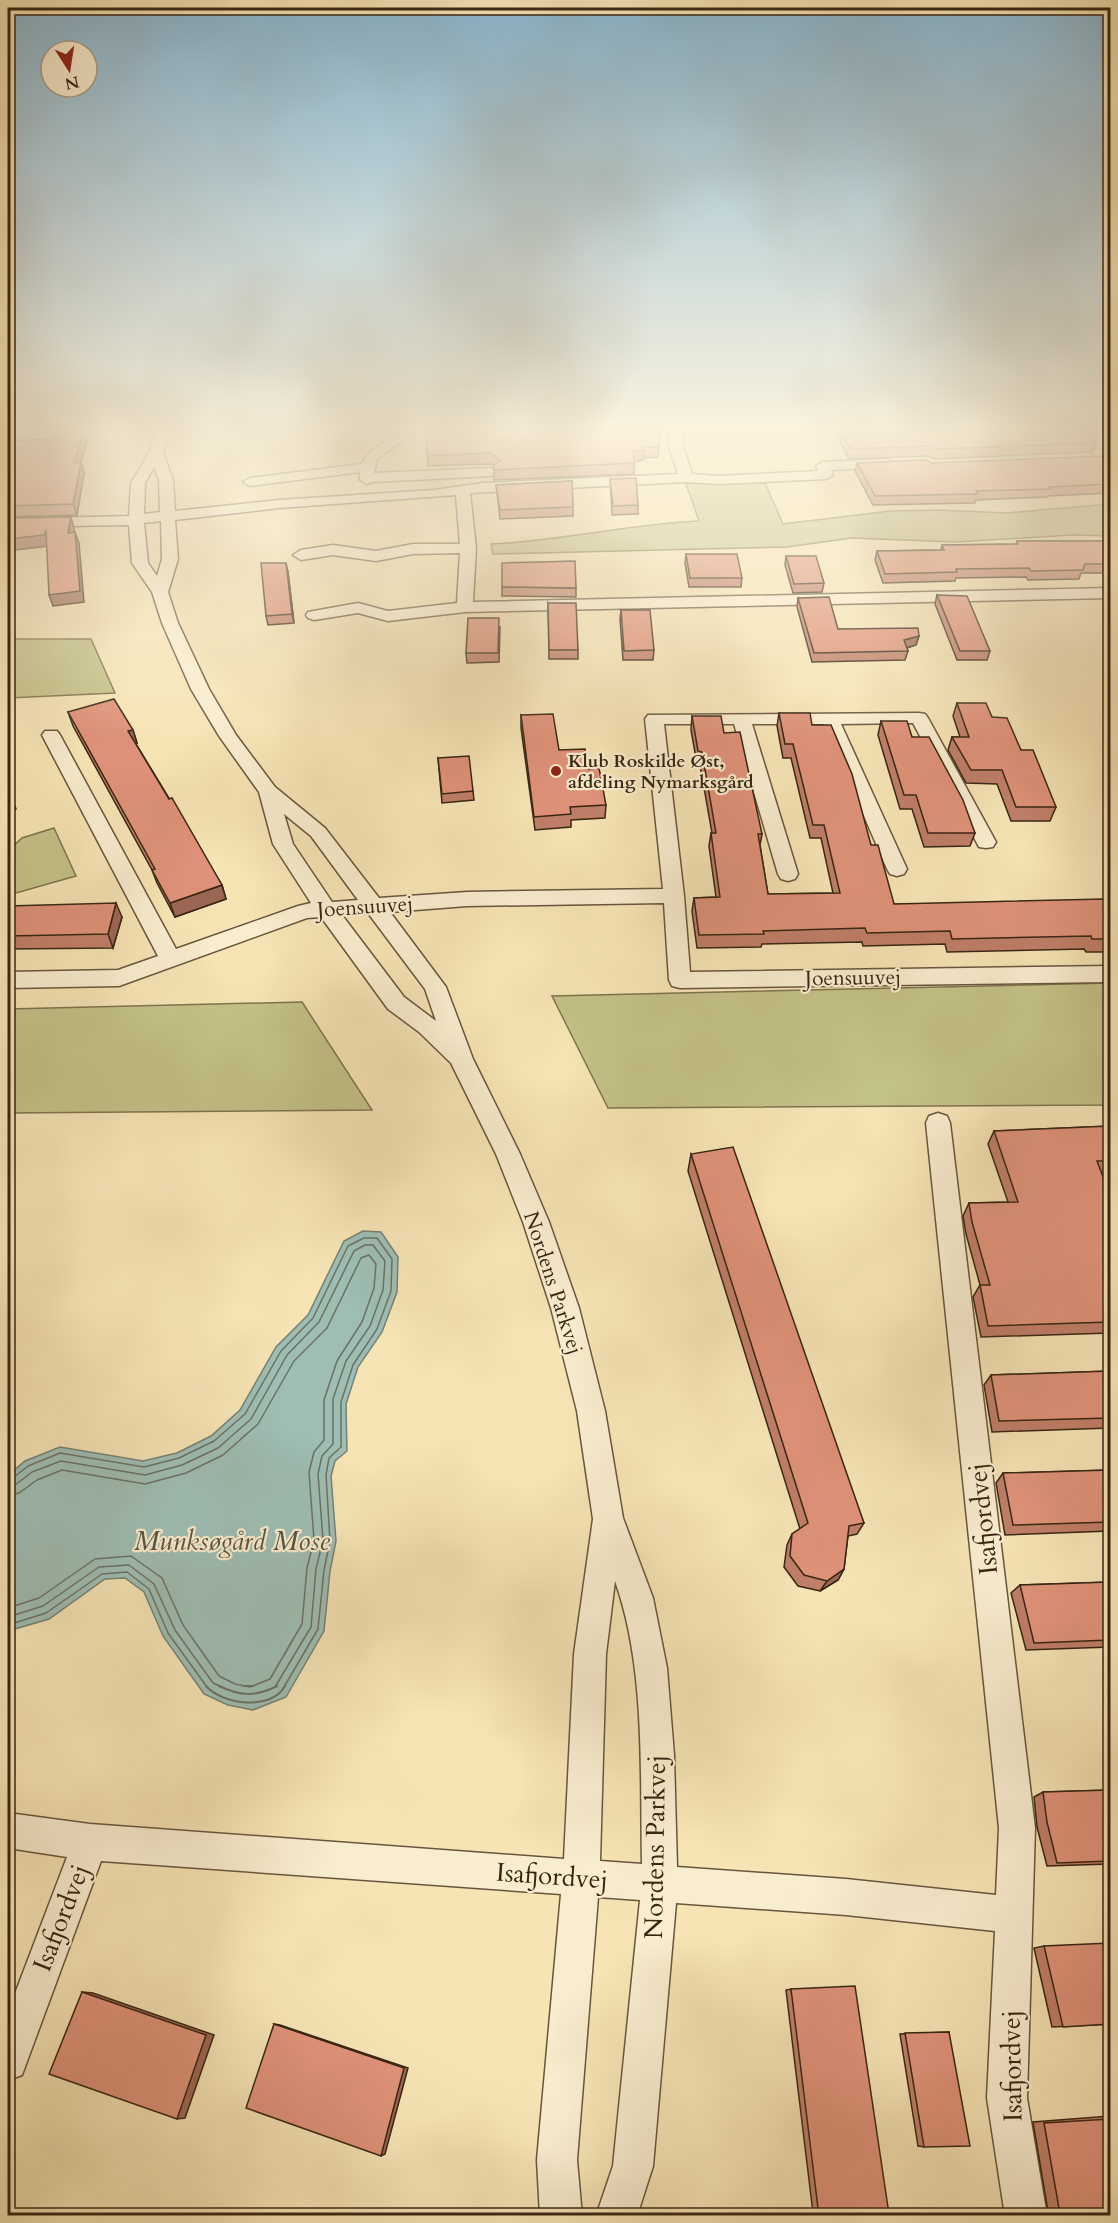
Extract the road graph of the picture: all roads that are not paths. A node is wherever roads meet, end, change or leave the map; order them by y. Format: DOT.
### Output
graph roads {
  1 [pos="137,533"];
  2 [pos="168,533"];
  3 [pos="467,533"];
  4 [pos="468,548"];
  5 [pos="301,555"];
  6 [pos="160,592"];
  7 [pos="1110,593"];
  8 [pos="465,607"];
  9 [pos="314,615"];
  10 [pos="741,718"];
  11 [pos="830,718"];
  12 [pos="51,735"];
  13 [pos="268,791"];
  14 [pos="986,842"];
  15 [pos="897,869"];
  16 [pos="788,874"];
  17 [pos="674,896"];
  18 [pos="377,907"];
  19 [pos="325,908"];
  20 [pos="171,959"];
  21 [pos="1110,974"];
  22 [pos="8,980"];
  23 [pos="461,1059"];
  24 [pos="938,1123"];
  25 [pos="608,1518"];
  26 [pos="8,1831"];
  27 [pos="90,1842"];
  28 [pos="581,1878"];
  29 [pos="660,1885"];
  30 [pos="1013,1915"];
  31 [pos="8,2061"];
  32 [pos="561,2216"];
  33 [pos="616,2216"];
  34 [pos="1026,2216"];
  1 -- 6 [label="street, Nordens Parkvej"];
  2 -- 6 [label="street"];
  3 -- 4 [label="street"];
  4 -- 5 [label="street"];
  4 -- 8 [label="street"];
  6 -- 13 [label="street, Nordens Parkvej"];
  7 -- 8 [label="street"];
  8 -- 9 [label="street"];
  10 -- 11 [label="street, Joensuuvej"];
  10 -- 16 [label="street"];
  10 -- 17 [label="street, Joensuuvej"];
  11 -- 14 [label="street, Joensuuvej"];
  11 -- 15 [label="street"];
  12 -- 20 [label="street"];
  13 -- 18 [label="street, Nordens Parkvej"];
  13 -- 19 [label="street, Nordens Parkvej"];
  17 -- 18 [label="street, Joensuuvej"];
  17 -- 21 [label="street, Joensuuvej"];
  18 -- 19 [label="street, Joensuuvej"];
  18 -- 23 [label="street, Nordens Parkvej"];
  19 -- 20 [label="street, Joensuuvej"];
  19 -- 23 [label="street, Nordens Parkvej"];
  20 -- 22 [label="street, Joensuuvej"];
  23 -- 25 [label="street, Nordens Parkvej"];
  24 -- 30 [label="street, Isafjordvej"];
  25 -- 28 [label="street, Nordens Parkvej"];
  25 -- 29 [label="street, Nordens Parkvej"];
  26 -- 27 [label="street, Isafjordvej"];
  27 -- 28 [label="street, Isafjordvej"];
  27 -- 31 [label="street, Isafjordvej"];
  28 -- 29 [label="street, Isafjordvej"];
  28 -- 32 [label="street, Nordens Parkvej"];
  29 -- 30 [label="street, Isafjordvej"];
  29 -- 33 [label="street, Nordens Parkvej"];
  30 -- 34 [label="street, Isafjordvej"];
}
